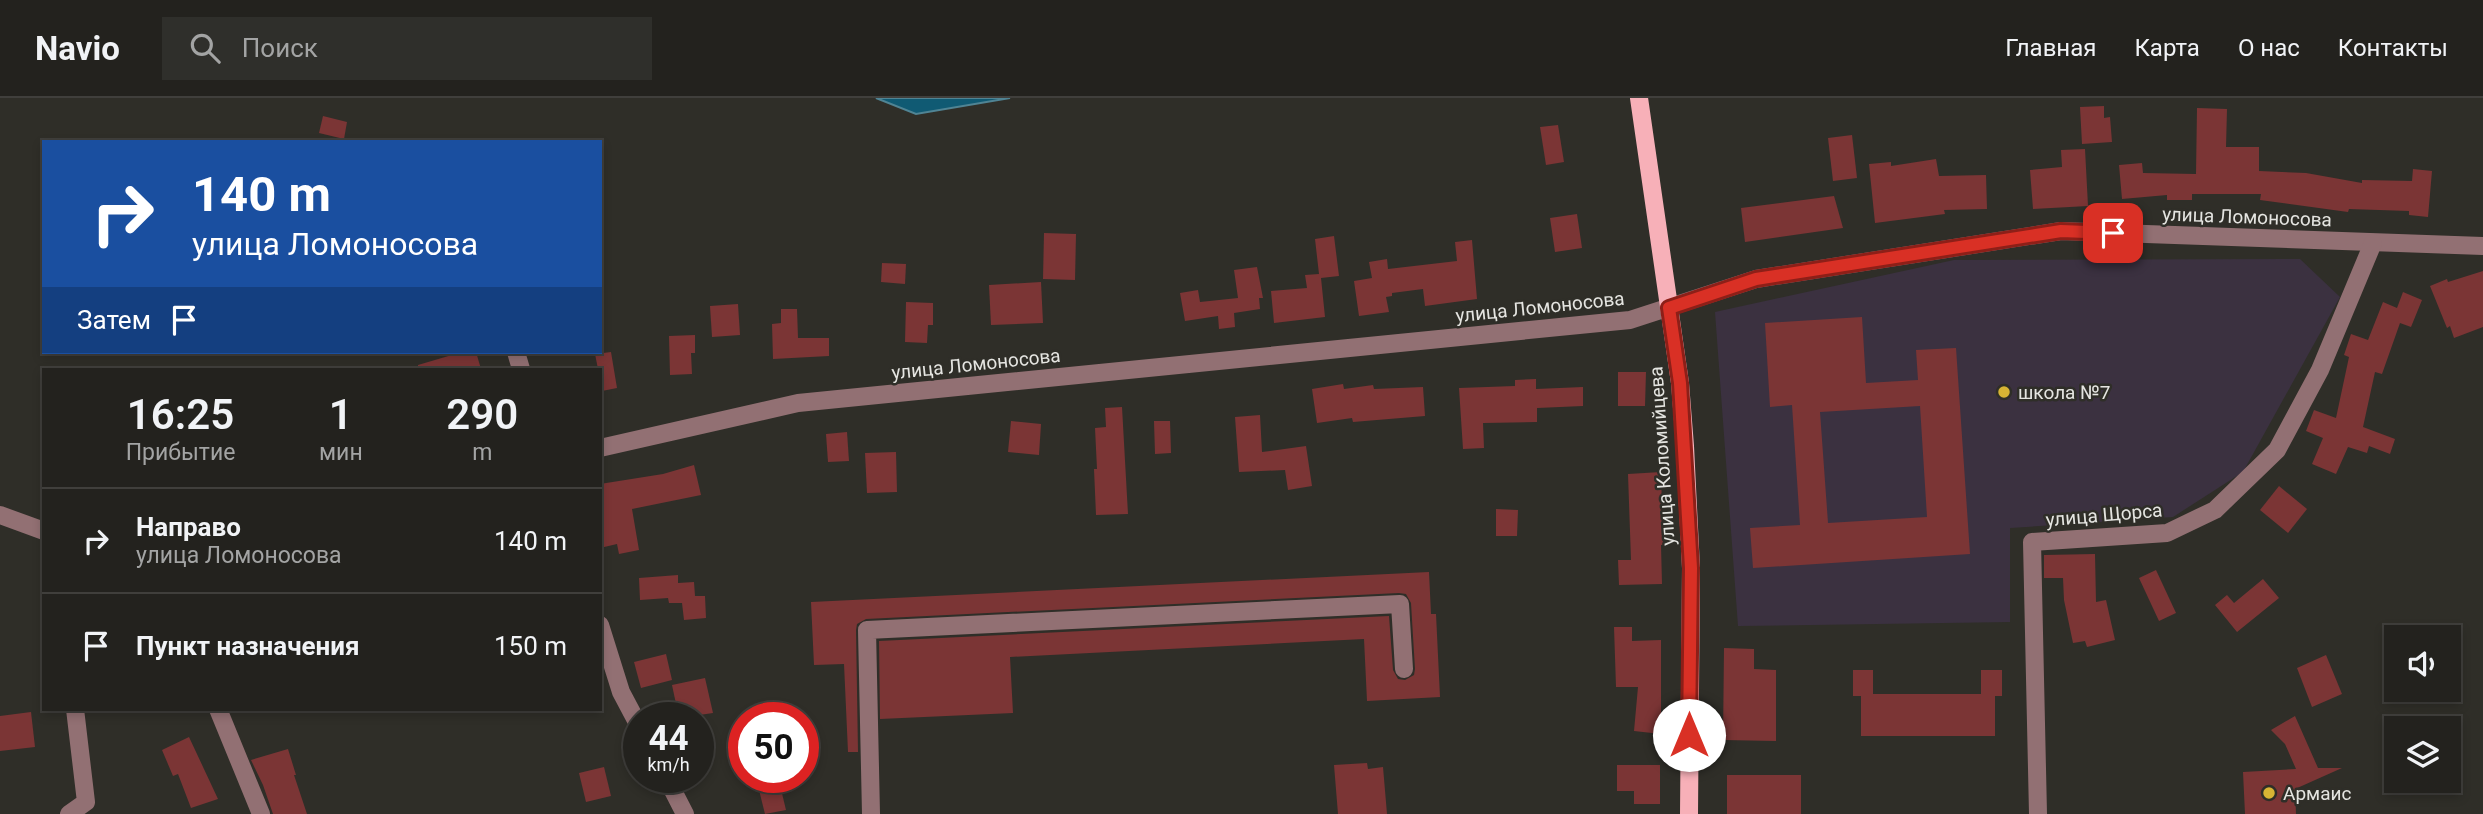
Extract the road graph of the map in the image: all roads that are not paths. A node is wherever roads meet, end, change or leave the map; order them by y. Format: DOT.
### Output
graph roads {
  1 [pos="1639,98"];
  2 [pos="2373,243"];
  3 [pos="2483,246"];
  4 [pos="1669,308"];
  5 [pos="602,448"];
  6 [pos="4,520"];
  7 [pos="42,530"];
  8 [pos="602,631"];
  9 [pos="1404,669"];
  10 [pos="626,702"];
  11 [pos="75,711"];
  12 [pos="219,711"];
  13 [pos="674,793"];
  14 [pos="88,808"];
  15 [pos="69,814"];
  16 [pos="261,814"];
  17 [pos="685,814"];
  18 [pos="871,814"];
  19 [pos="1689,814"];
  20 [pos="2038,814"];
  1 -- 4 [label="main road, улица Коломийцева"];
  2 -- 3 [label="street, улица Ломоносова"];
  2 -- 4 [label="street, улица Ломоносова"];
  2 -- 20 [label="street, улица Щорса"];
  4 -- 5 [label="street, улица Ломоносова"];
  4 -- 19 [label="main road, улица Коломийцева"];
  6 -- 7 [label="street"];
  8 -- 10 [label="street"];
  9 -- 18 [label="street"];
  11 -- 14 [label="street"];
  12 -- 16 [label="street"];
  13 -- 17 [label="street"];
  14 -- 15 [label="street"];
}
